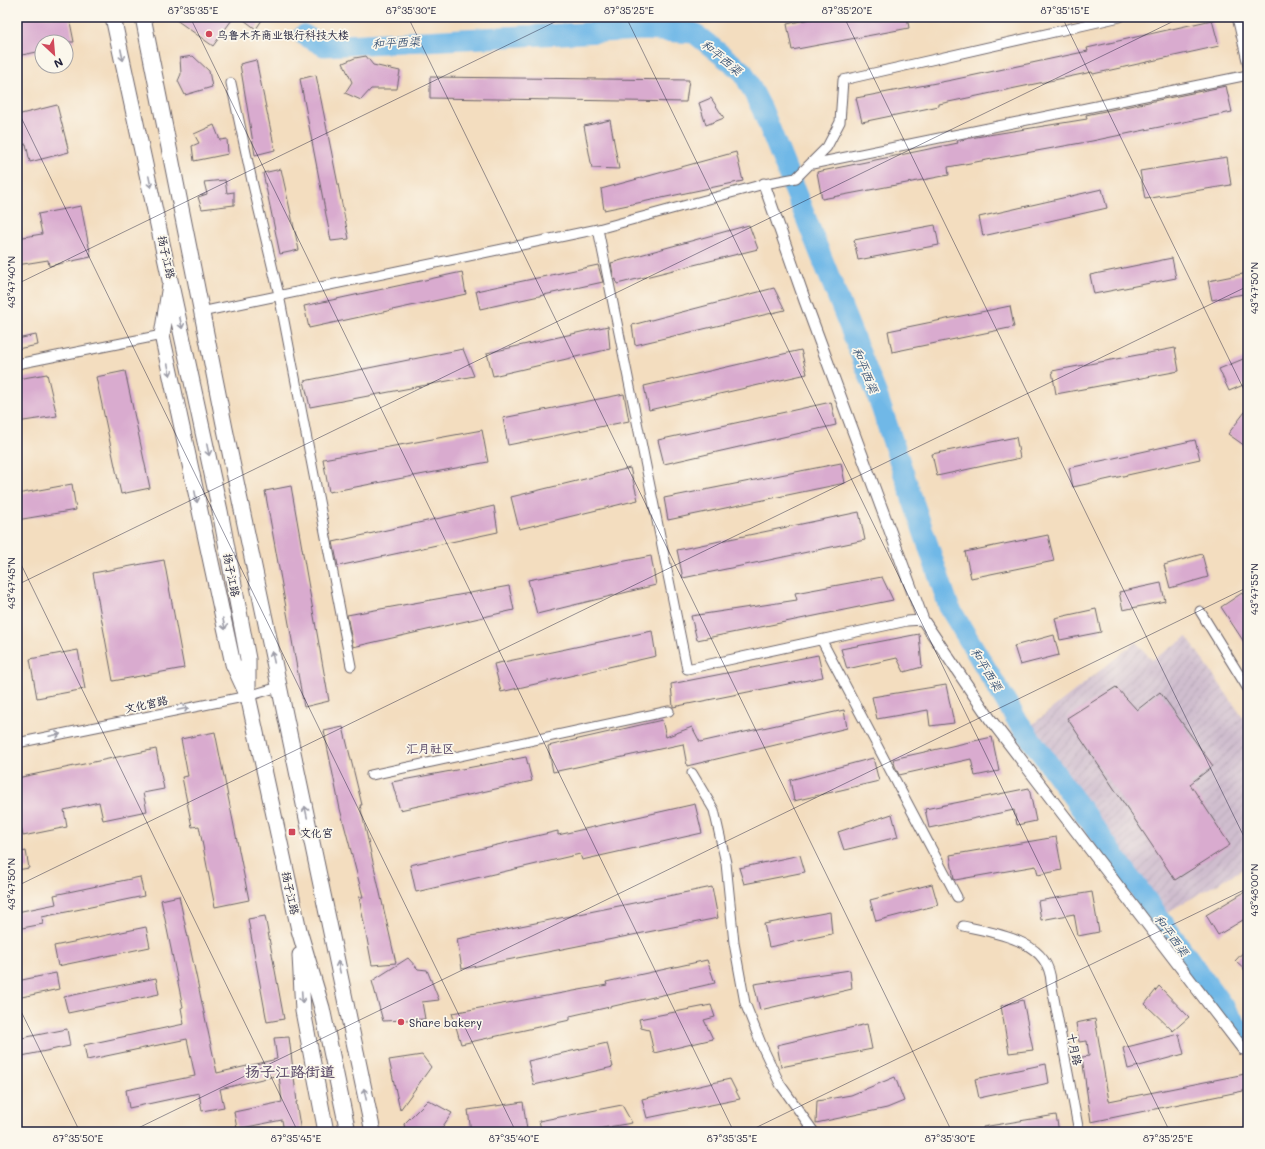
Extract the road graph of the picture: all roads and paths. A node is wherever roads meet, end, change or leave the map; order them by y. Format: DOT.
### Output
graph roads {
  1 [pos="114,17"];
  2 [pos="143,17"];
  3 [pos="1120,17"];
  4 [pos="1237,17"];
  5 [pos="1248,65"];
  6 [pos="1248,75"];
  7 [pos="231,83"];
  8 [pos="812,164"];
  9 [pos="764,184"];
  10 [pos="598,229"];
  11 [pos="171,276"];
  12 [pos="279,295"];
  13 [pos="201,312"];
  14 [pos="162,335"];
  15 [pos="17,364"];
  16 [pos="1200,611"];
  17 [pos="923,620"];
  18 [pos="822,641"];
  19 [pos="351,666"];
  20 [pos="279,687"];
  21 [pos="1248,689"];
  22 [pos="248,696"];
  23 [pos="669,711"];
  24 [pos="17,743"];
  25 [pos="692,773"];
  26 [pos="371,775"];
  27 [pos="957,897"];
  28 [pos="963,926"];
  29 [pos="299,930"];
  30 [pos="1242,1049"];
  31 [pos="326,1132"];
  32 [pos="348,1132"];
  33 [pos="373,1132"];
  34 [pos="814,1132"];
  35 [pos="1078,1132"];
  1 -- 11 [label="main road, 扬子江路, one-way"];
  2 -- 13 [label="main road, 扬子江路"];
  3 -- 8 [label="street"];
  4 -- 5 [label="street"];
  6 -- 8 [label="street"];
  7 -- 12 [label="street"];
  8 -- 9 [label="street"];
  9 -- 10 [label="street"];
  9 -- 17 [label="street"];
  10 -- 12 [label="street"];
  10 -- 18 [label="street"];
  11 -- 14 [label="main road"];
  11 -- 22 [label="main road, 扬子江路, one-way"];
  12 -- 13 [label="street"];
  12 -- 19 [label="street"];
  20 -- 13 [label="main road, 扬子江路, one-way"];
  14 -- 15 [label="street"];
  14 -- 22 [label="main road, one-way"];
  16 -- 21 [label="street"];
  17 -- 18 [label="street"];
  17 -- 30 [label="street"];
  18 -- 27 [label="street"];
  20 -- 22 [label="street, 文化宫路"];
  33 -- 20 [label="main road, 扬子江路, one-way"];
  24 -- 22 [label="street, 文化宫路, one-way"];
  22 -- 29 [label="main road, 扬子江路"];
  23 -- 26 [label="street"];
  25 -- 34 [label="street"];
  28 -- 35 [label="street, 十月路"];
  29 -- 31 [label="main road, one-way"];
  29 -- 32 [label="main road, 扬子江路"];
}
